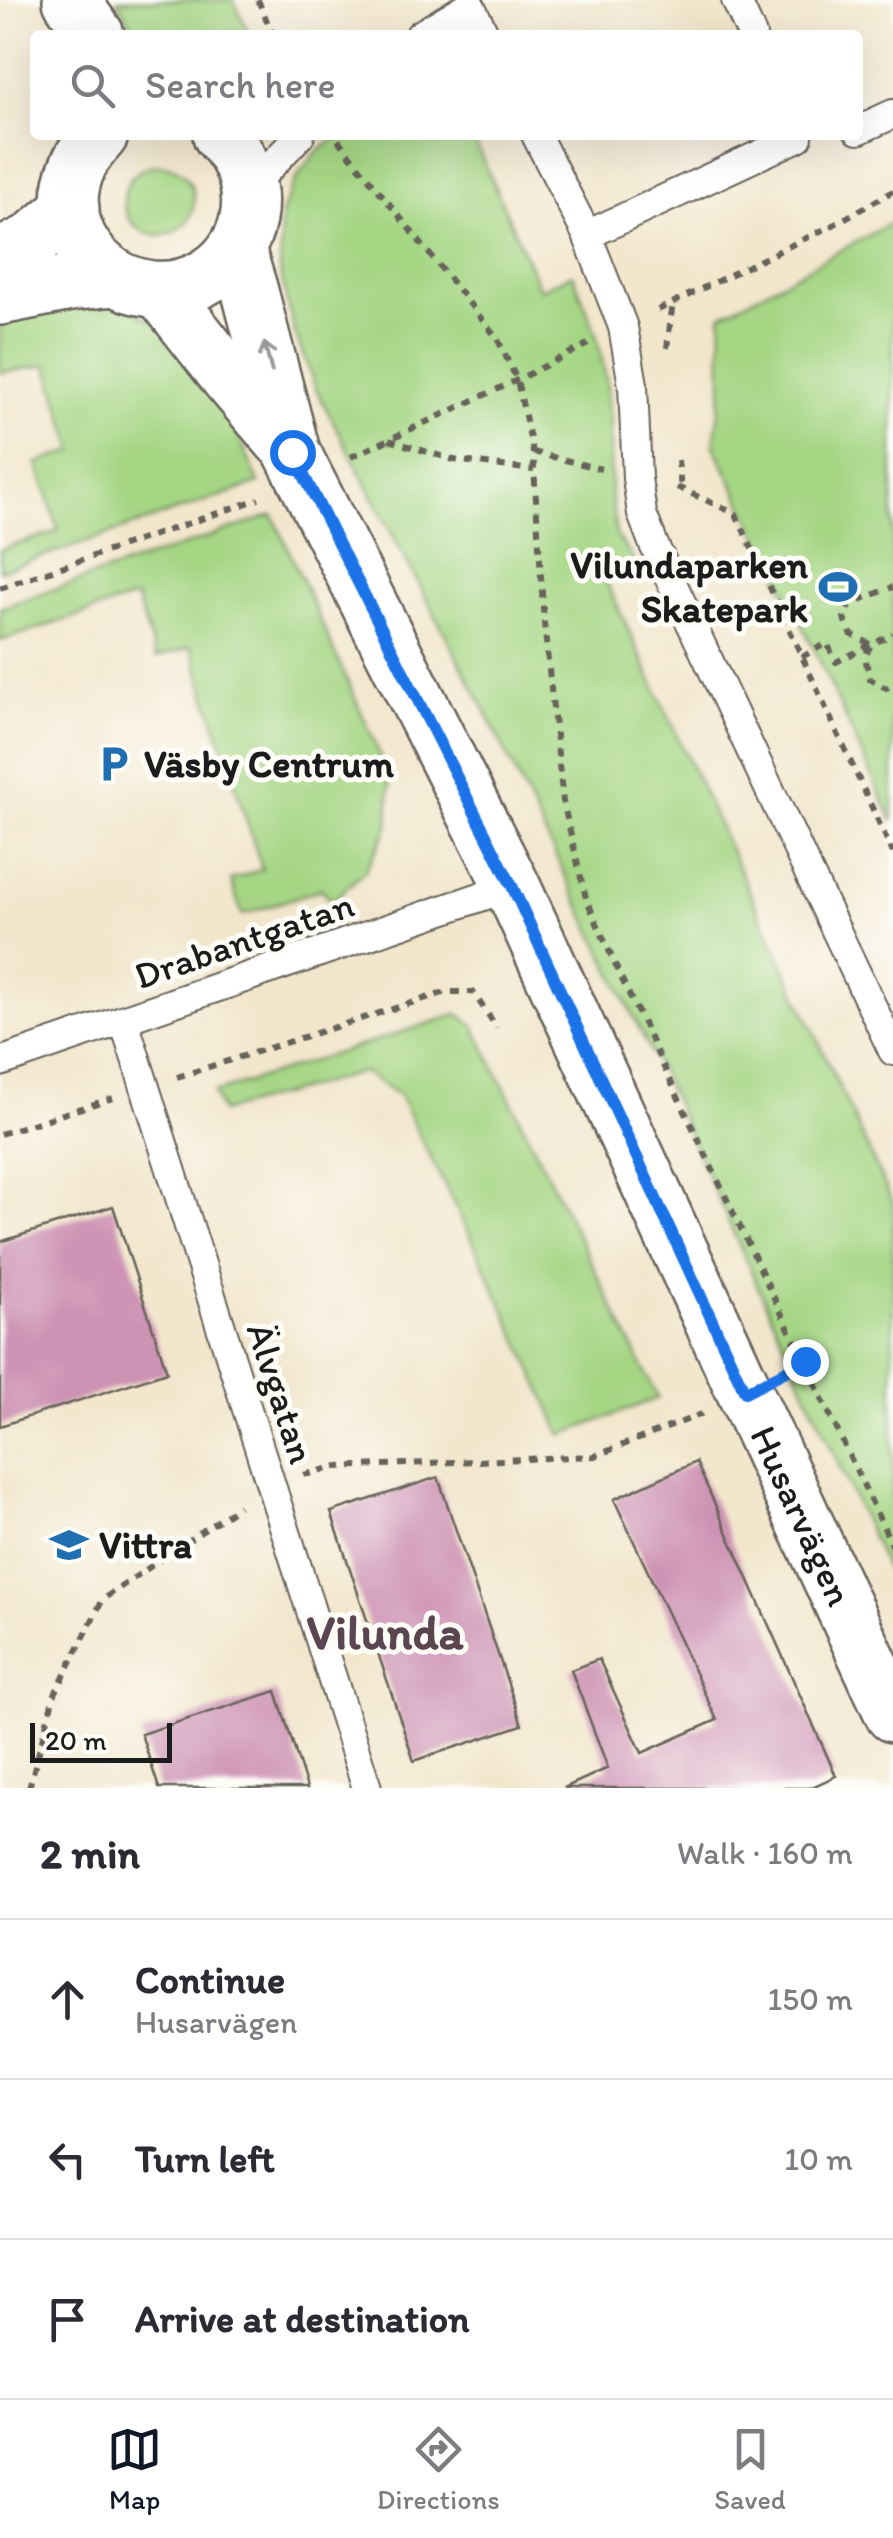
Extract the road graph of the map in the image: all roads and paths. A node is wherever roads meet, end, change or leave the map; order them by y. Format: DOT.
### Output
graph roads {
  1 [pos="54,0"];
  2 [pos="71,0"];
  3 [pos="258,0"];
  4 [pos="736,0"];
  5 [pos="471,3"];
  6 [pos="63,30"];
  7 [pos="92,30"];
  8 [pos="271,30"];
  9 [pos="428,30"];
  10 [pos="483,30"];
  11 [pos="750,30"];
  12 [pos="893,114"];
  13 [pos="863,128"];
  14 [pos="91,140"];
  15 [pos="225,140"];
  16 [pos="295,140"];
  17 [pos="338,140"];
  18 [pos="539,140"];
  19 [pos="794,140"];
  20 [pos="249,182"];
  21 [pos="893,191"];
  22 [pos="71,208"];
  23 [pos="588,234"];
  24 [pos="237,249"];
  25 [pos="0,257"];
  26 [pos="137,285"];
  27 [pos="0,297"];
  28 [pos="622,327"];
  29 [pos="518,380"];
  30 [pos="387,440"];
  31 [pos="533,452"];
  32 [pos="350,457"];
  33 [pos="534,470"];
  34 [pos="612,472"];
  35 [pos="278,474"];
  36 [pos="671,486"];
  37 [pos="893,587"];
  38 [pos="0,588"];
  39 [pos="893,634"];
  40 [pos="870,644"];
  41 [pos="802,657"];
  42 [pos="893,685"];
  43 [pos="893,853"];
  44 [pos="512,886"];
  45 [pos="124,1021"];
  46 [pos="497,1028"];
  47 [pos="893,1051"];
  48 [pos="0,1062"];
  49 [pos="145,1088"];
  50 [pos="0,1134"];
  51 [pos="805,1361"];
  52 [pos="745,1392"];
  53 [pos="270,1484"];
  54 [pos="893,1547"];
  55 [pos="893,1714"];
  56 [pos="29,1788"];
  57 [pos="367,1788"];
  1 -- 6 [label="street"];
  2 -- 7 [label="street"];
  3 -- 8 [label="path"];
  4 -- 11 [label="lane"];
  5 -- 9 [label="lane"];
  5 -- 10 [label="lane"];
  12 -- 13 [label="lane"];
  14 -- 22 [label="street"];
  15 -- 20 [label="street"];
  16 -- 20 [label="lane"];
  17 -- 29 [label="path"];
  18 -- 23 [label="lane"];
  19 -- 23 [label="lane"];
  20 -- 24 [label="street"];
  21 -- 28 [label="path"];
  22 -- 25 [label="street"];
  22 -- 26 [label="street, Husarvägen"];
  23 -- 28 [label="lane"];
  24 -- 26 [label="street"];
  35 -- 24 [label="street, Husarvägen, one-way"];
  26 -- 27 [label="street"];
  26 -- 35 [label="street, Husarvägen"];
  28 -- 29 [label="path"];
  28 -- 47 [label="lane"];
  29 -- 30 [label="path"];
  29 -- 31 [label="path"];
  30 -- 32 [label="path"];
  30 -- 33 [label="path"];
  31 -- 33 [label="path"];
  31 -- 34 [label="path"];
  33 -- 51 [label="path"];
  35 -- 38 [label="path"];
  35 -- 44 [label="street, Husarvägen"];
  36 -- 41 [label="path"];
  37 -- 40 [label="path"];
  39 -- 40 [label="path"];
  40 -- 41 [label="path"];
  40 -- 42 [label="path"];
  41 -- 43 [label="path"];
  44 -- 45 [label="lane, Drabantgatan"];
  44 -- 52 [label="street, Husarvägen"];
  45 -- 48 [label="lane, Drabantgatan"];
  45 -- 49 [label="lane, Älvgatan"];
  46 -- 49 [label="path"];
  49 -- 50 [label="path"];
  49 -- 53 [label="lane, Älvgatan"];
  51 -- 52 [label="path"];
  51 -- 54 [label="path"];
  52 -- 53 [label="path"];
  52 -- 55 [label="street, Husarvägen"];
  53 -- 56 [label="path"];
  53 -- 57 [label="lane, Älvgatan"];
}
